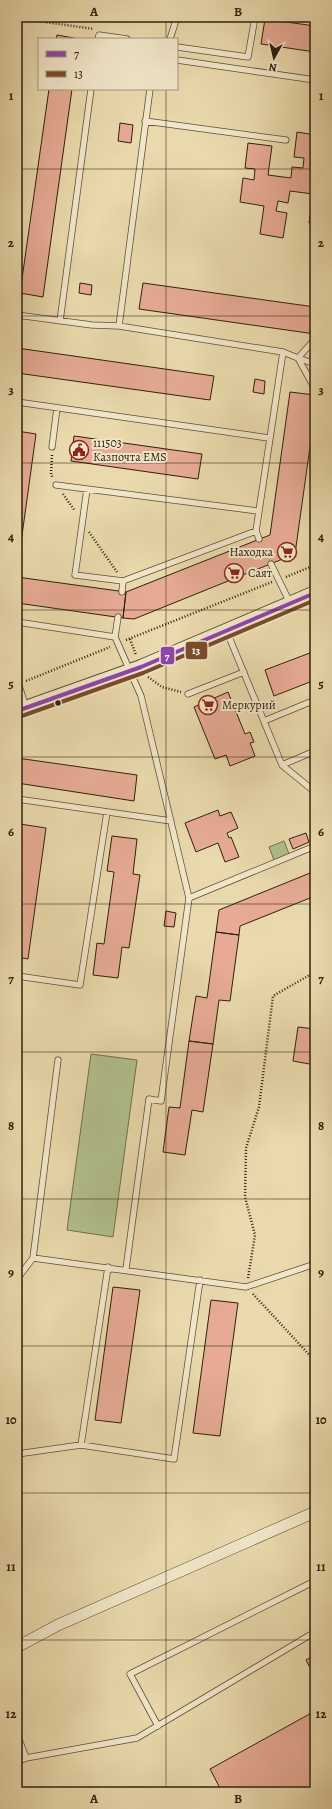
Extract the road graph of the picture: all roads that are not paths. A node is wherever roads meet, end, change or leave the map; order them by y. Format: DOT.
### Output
graph roads {
  1 [pos="177,17"];
  2 [pos="255,17"];
  3 [pos="98,37"];
  4 [pos="112,38"];
  5 [pos="170,38"];
  6 [pos="178,47"];
  7 [pos="178,60"];
  8 [pos="315,80"];
  9 [pos="91,90"];
  10 [pos="150,90"];
  11 [pos="145,121"];
  12 [pos="286,140"];
  13 [pos="17,315"];
  14 [pos="60,321"];
  15 [pos="119,326"];
  16 [pos="315,339"];
  17 [pos="283,352"];
  18 [pos="298,358"];
  19 [pos="315,364"];
  20 [pos="315,389"];
  21 [pos="17,402"];
  22 [pos="57,408"];
  23 [pos="269,438"];
  24 [pos="52,447"];
  25 [pos="56,485"];
  26 [pos="87,489"];
  27 [pos="258,511"];
  28 [pos="256,531"];
  29 [pos="259,539"];
  30 [pos="271,564"];
  31 [pos="123,580"];
  32 [pos="122,592"];
  33 [pos="315,593"];
  34 [pos="290,604"];
  35 [pos="118,617"];
  36 [pos="17,622"];
  37 [pos="227,630"];
  38 [pos="115,637"];
  39 [pos="136,669"];
  40 [pos="244,672"];
  41 [pos="18,681"];
  42 [pos="188,694"];
  43 [pos="315,700"];
  44 [pos="22,710"];
  45 [pos="264,721"];
  46 [pos="315,752"];
  47 [pos="282,765"];
  48 [pos="315,792"];
  49 [pos="17,799"];
  50 [pos="107,812"];
  51 [pos="171,821"];
  52 [pos="315,846"];
  53 [pos="189,898"];
  54 [pos="17,976"];
  55 [pos="58,1060"];
  56 [pos="33,1258"];
  57 [pos="315,1264"];
  58 [pos="108,1267"];
  59 [pos="126,1269"];
  60 [pos="17,1279"];
  61 [pos="200,1280"];
  62 [pos="81,1445"];
  63 [pos="17,1454"];
  64 [pos="315,1512"];
  65 [pos="315,1581"];
  66 [pos="315,1632"];
  67 [pos="17,1647"];
  68 [pos="158,1726"];
  69 [pos="17,1734"];
  70 [pos="26,1758"];
  71 [pos="17,1762"];
  1 -- 5 [label="lane"];
  2 -- 6 [label="lane"];
  3 -- 4 [label="lane"];
  7 -- 8 [label="lane"];
  9 -- 14 [label="lane"];
  10 -- 11 [label="lane"];
  11 -- 12 [label="lane"];
  11 -- 15 [label="lane"];
  13 -- 14 [label="lane"];
  14 -- 15 [label="lane"];
  15 -- 17 [label="lane"];
  16 -- 18 [label="lane"];
  17 -- 18 [label="lane"];
  17 -- 23 [label="lane"];
  18 -- 19 [label="lane"];
  18 -- 20 [label="lane"];
  21 -- 22 [label="lane"];
  22 -- 23 [label="lane"];
  22 -- 24 [label="lane"];
  23 -- 27 [label="lane"];
  25 -- 26 [label="lane"];
  26 -- 27 [label="lane"];
  26 -- 31 [label="lane"];
  27 -- 28 [label="lane"];
  28 -- 29 [label="lane"];
  28 -- 31 [label="lane"];
  30 -- 34 [label="lane"];
  31 -- 32 [label="lane"];
  33 -- 34 [label="street"];
  34 -- 37 [label="street"];
  35 -- 38 [label="lane"];
  36 -- 38 [label="lane"];
  37 -- 39 [label="street"];
  37 -- 40 [label="lane"];
  38 -- 39 [label="lane"];
  39 -- 44 [label="street"];
  39 -- 51 [label="lane"];
  40 -- 42 [label="lane"];
  40 -- 45 [label="lane"];
  41 -- 44 [label="lane"];
  43 -- 45 [label="lane"];
  45 -- 47 [label="lane"];
  46 -- 47 [label="lane"];
  47 -- 48 [label="lane"];
  49 -- 50 [label="lane"];
  50 -- 51 [label="lane"];
  50 -- 54 [label="lane"];
  51 -- 53 [label="lane"];
  52 -- 53 [label="lane"];
  53 -- 59 [label="lane"];
  55 -- 56 [label="lane"];
  56 -- 58 [label="lane"];
  56 -- 60 [label="lane"];
  57 -- 61 [label="lane"];
  58 -- 59 [label="lane"];
  58 -- 62 [label="lane"];
  59 -- 61 [label="lane"];
  61 -- 62 [label="lane"];
  62 -- 63 [label="lane"];
  64 -- 67 [label="street"];
  65 -- 68 [label="lane"];
  66 -- 68 [label="lane"];
  68 -- 70 [label="lane"];
  69 -- 70 [label="lane"];
  70 -- 71 [label="lane"];
}
